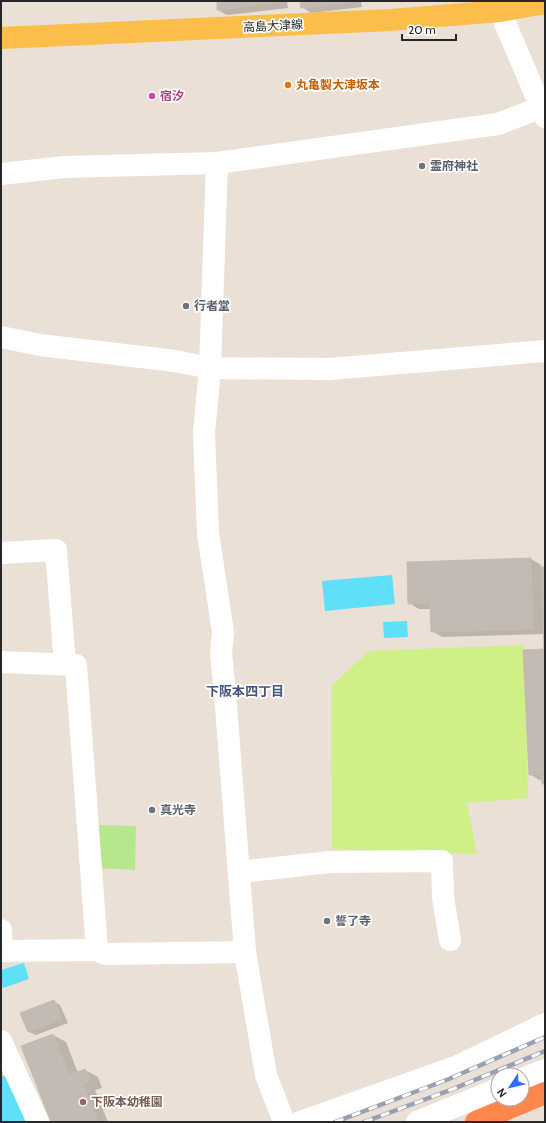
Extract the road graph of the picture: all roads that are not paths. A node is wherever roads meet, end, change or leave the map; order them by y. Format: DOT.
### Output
graph roads {
  1 [pos="545,3"];
  2 [pos="500,11"];
  3 [pos="1,38"];
  4 [pos="543,112"];
  5 [pos="217,163"];
  6 [pos="1,174"];
  7 [pos="1,337"];
  8 [pos="545,351"];
  9 [pos="210,368"];
  10 [pos="1,553"];
  11 [pos="1,662"];
  12 [pos="66,664"];
  13 [pos="239,872"];
  14 [pos="450,940"];
  15 [pos="1,944"];
  16 [pos="97,950"];
  17 [pos="245,952"];
  18 [pos="545,1024"];
  19 [pos="1,1041"];
  20 [pos="545,1070"];
  21 [pos="530,1076"];
  22 [pos="490,1092"];
  23 [pos="545,1093"];
  24 [pos="38,1122"];
  25 [pos="284,1122"];
  26 [pos="300,1122"];
  27 [pos="418,1122"];
  28 [pos="476,1122"];
  1 -- 2 [label="main road, 高島大津線"];
  2 -- 3 [label="main road, 高島大津線"];
  2 -- 4 [label="street"];
  4 -- 5 [label="street"];
  5 -- 6 [label="street"];
  5 -- 9 [label="street"];
  7 -- 9 [label="street"];
  8 -- 9 [label="street"];
  9 -- 13 [label="street"];
  10 -- 12 [label="street"];
  11 -- 12 [label="street"];
  12 -- 16 [label="street"];
  13 -- 14 [label="street"];
  13 -- 17 [label="street"];
  15 -- 16 [label="street"];
  16 -- 17 [label="street"];
  17 -- 25 [label="street"];
  18 -- 26 [label="street"];
  19 -- 24 [label="street"];
  20 -- 21 [label="street"];
  22 -- 27 [label="street"];
  23 -- 28 [label="highway"];
}
